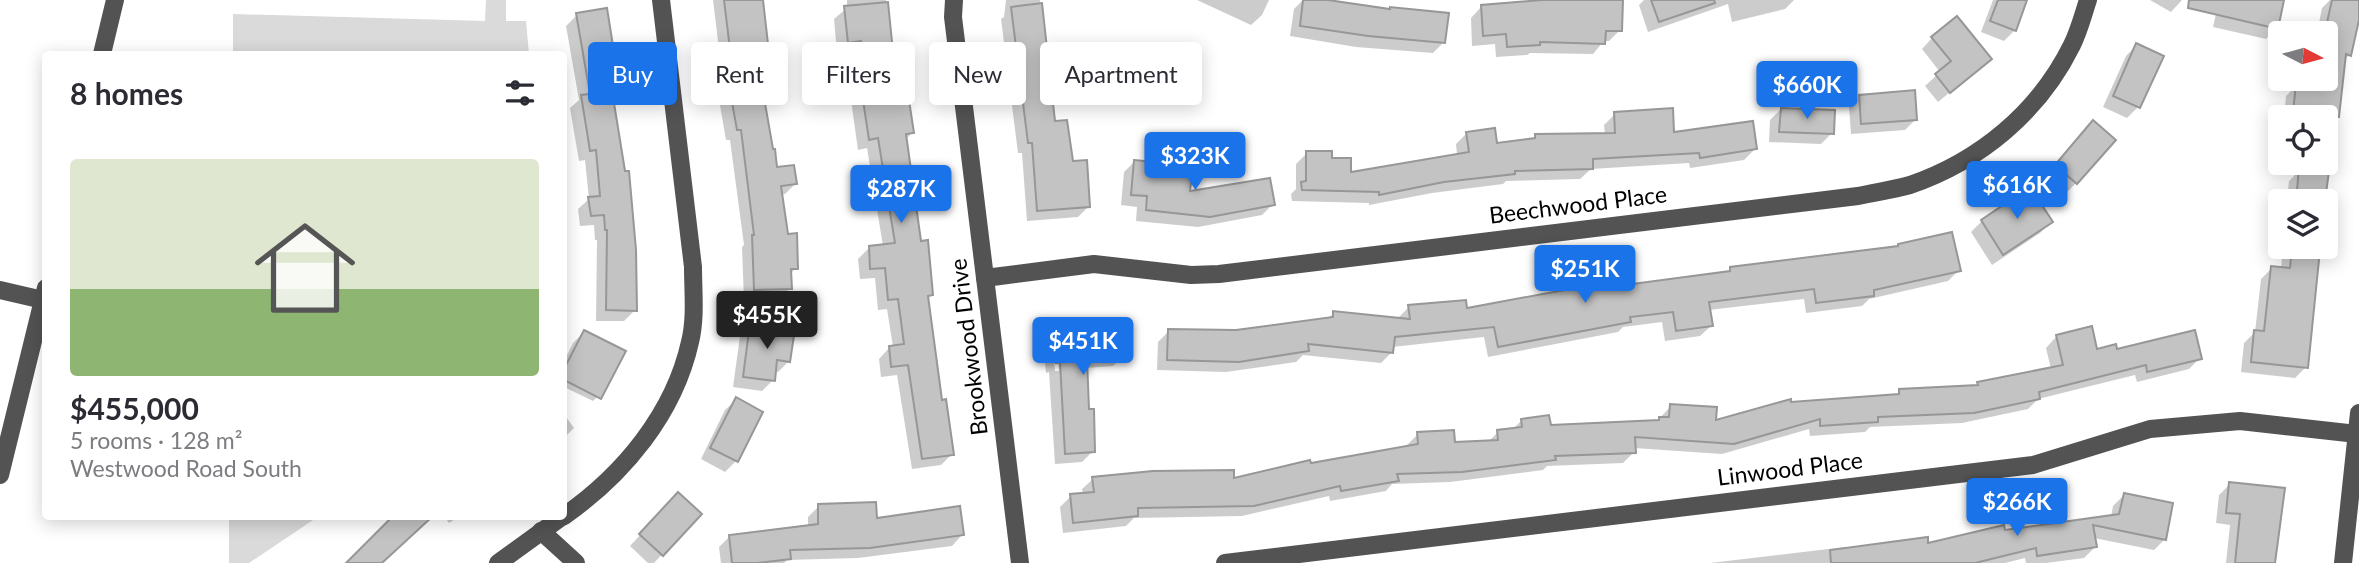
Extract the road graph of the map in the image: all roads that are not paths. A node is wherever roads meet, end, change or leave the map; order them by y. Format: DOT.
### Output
graph roads {
  1 [pos="115,0"];
  2 [pos="662,0"];
  3 [pos="954,0"];
  4 [pos="2088,0"];
  5 [pos="103,51"];
  6 [pos="985,278"];
  7 [pos="0,290"];
  8 [pos="42,294"];
  9 [pos="42,302"];
  10 [pos="2359,413"];
  11 [pos="2357,435"];
  12 [pos="0,475"];
  13 [pos="567,513"];
  14 [pos="557,520"];
  15 [pos="541,531"];
  16 [pos="498,563"];
  17 [pos="576,563"];
  18 [pos="1020,563"];
  19 [pos="1225,563"];
  20 [pos="2343,563"];
  1 -- 5 [label="street"];
  2 -- 13 [label="street"];
  3 -- 6 [label="street, Brookwood Drive"];
  4 -- 6 [label="street, Beechwood Place"];
  6 -- 18 [label="street, Brookwood Drive"];
  7 -- 8 [label="street"];
  9 -- 12 [label="street"];
  10 -- 11 [label="street"];
  11 -- 19 [label="street, Linwood Place"];
  11 -- 20 [label="street"];
  14 -- 15 [label="street"];
  15 -- 16 [label="street"];
  15 -- 17 [label="street"];
}
